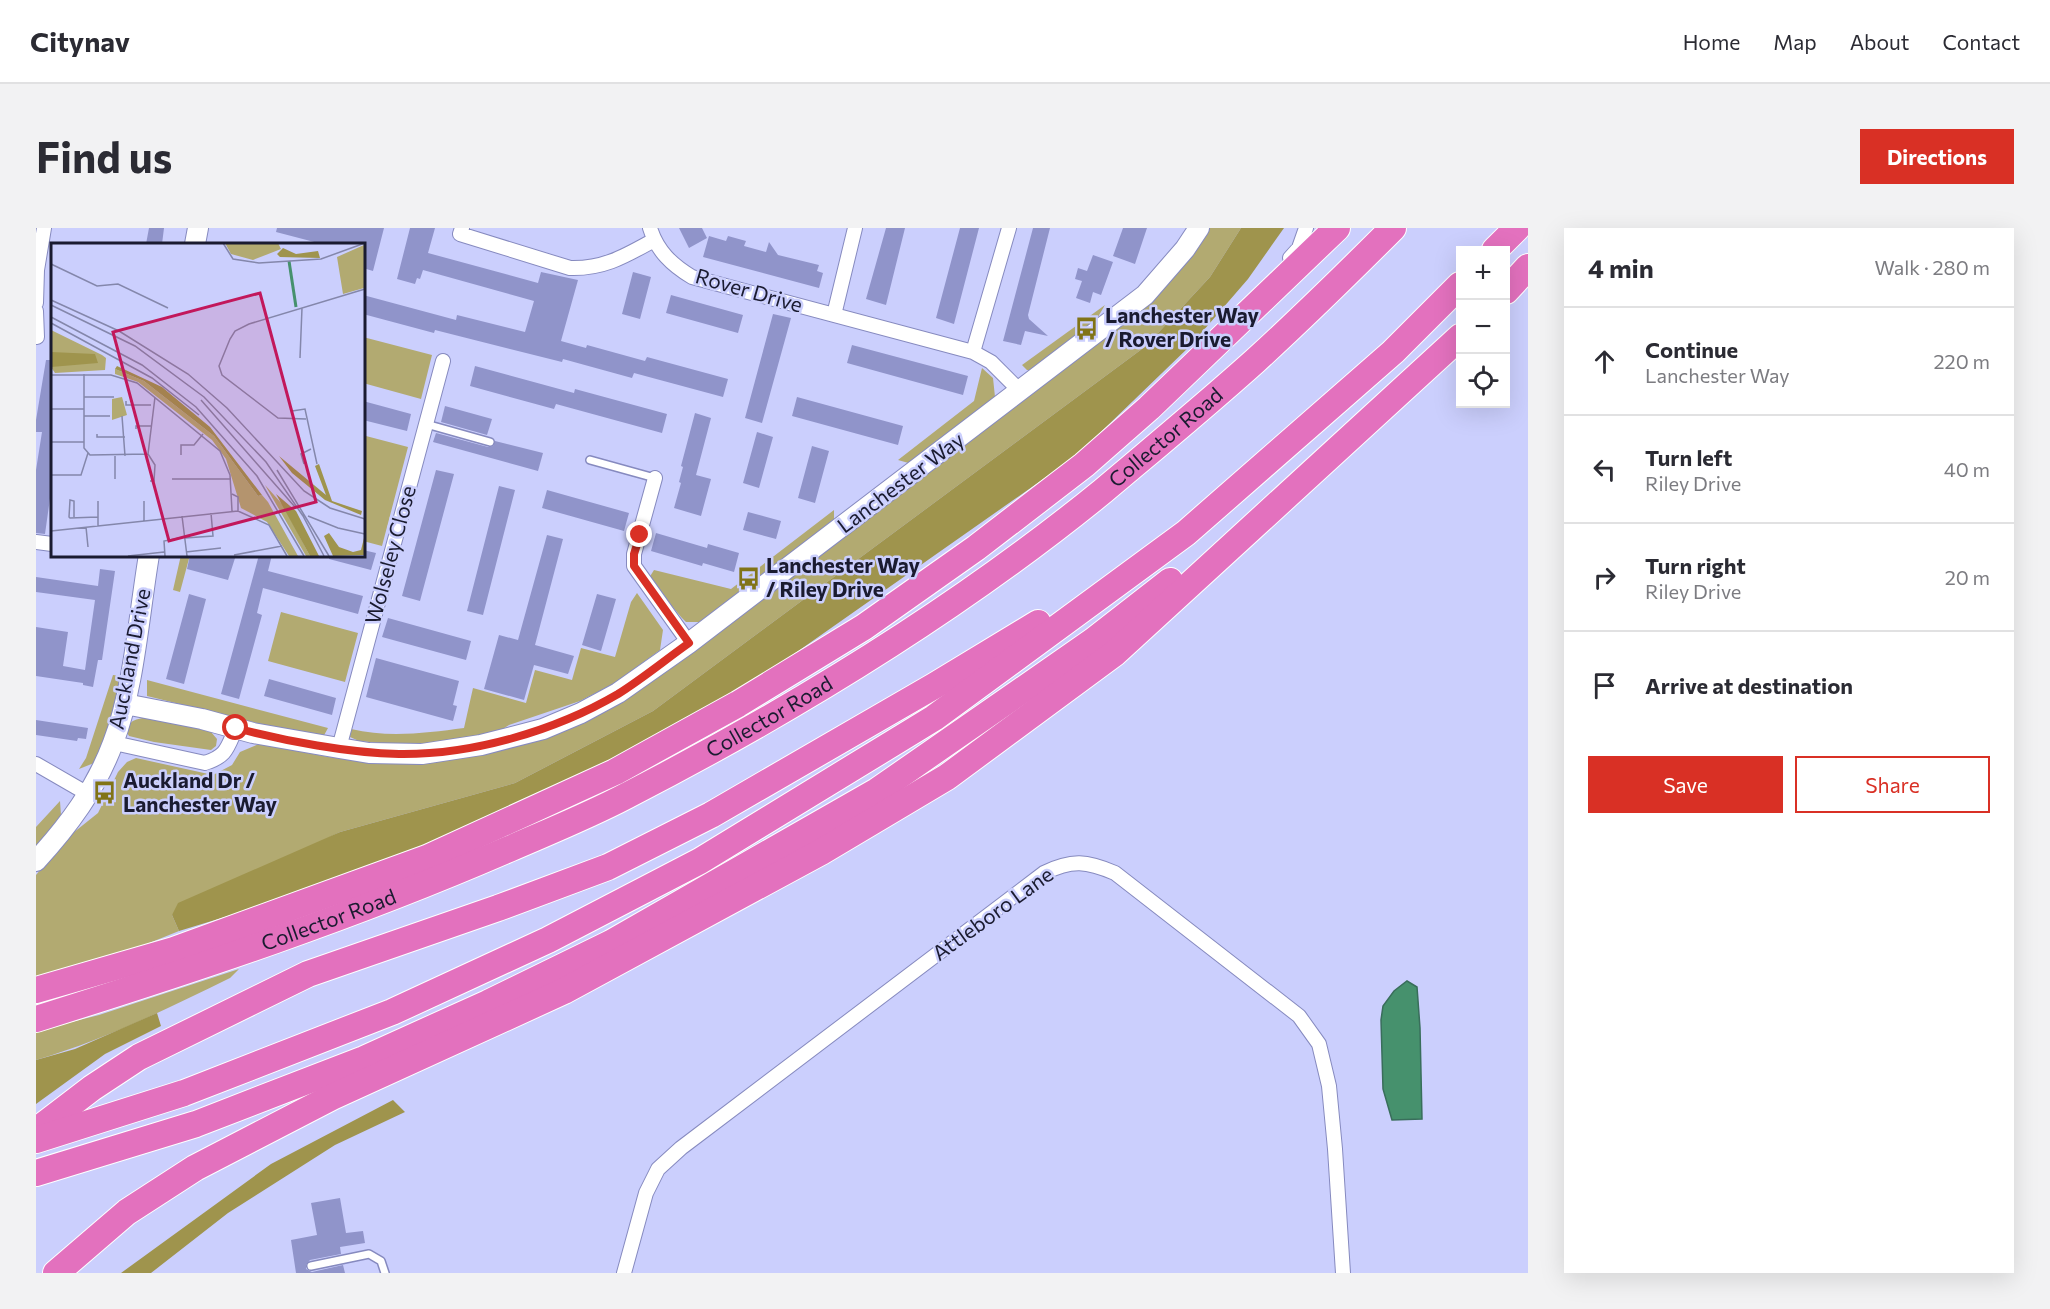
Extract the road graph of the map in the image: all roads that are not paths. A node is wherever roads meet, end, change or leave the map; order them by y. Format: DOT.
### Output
graph roads {
  1 [pos="44,228"];
  2 [pos="198,228"];
  3 [pos="462,228"];
  4 [pos="855,228"];
  5 [pos="1009,228"];
  6 [pos="1199,228"];
  7 [pos="1306,228"];
  8 [pos="1337,228"];
  9 [pos="1393,228"];
  10 [pos="1517,228"];
  11 [pos="652,234"];
  12 [pos="195,243"];
  13 [pos="1499,246"];
  14 [pos="1528,267"];
  15 [pos="1510,287"];
  16 [pos="1456,290"];
  17 [pos="36,303"];
  18 [pos="36,311"];
  19 [pos="834,315"];
  20 [pos="37,338"];
  21 [pos="1456,342"];
  22 [pos="973,352"];
  23 [pos="443,361"];
  24 [pos="1020,391"];
  25 [pos="1149,408"];
  26 [pos="426,424"];
  27 [pos="490,442"];
  28 [pos="590,460"];
  29 [pos="1322,463"];
  30 [pos="655,478"];
  31 [pos="1186,533"];
  32 [pos="36,542"];
  33 [pos="51,544"];
  34 [pos="148,556"];
  35 [pos="689,643"];
  36 [pos="124,704"];
  37 [pos="236,728"];
  38 [pos="114,742"];
  39 [pos="339,748"];
  40 [pos="36,764"];
  41 [pos="88,794"];
  42 [pos="36,861"];
  43 [pos="36,990"];
  44 [pos="36,1019"];
  45 [pos="36,1131"];
  46 [pos="36,1140"];
  47 [pos="36,1173"];
  48 [pos="310,1266"];
  49 [pos="56,1273"];
  50 [pos="385,1273"];
  51 [pos="624,1273"];
  52 [pos="1343,1273"];
  1 -- 17 [label="street"];
  2 -- 12 [label="street"];
  3 -- 11 [label="street"];
  4 -- 19 [label="street"];
  5 -- 22 [label="street"];
  6 -- 24 [label="street, Lanchester Way"];
  7 -- 25 [label="street"];
  8 -- 25 [label="highway, Collector Road"];
  9 -- 44 [label="highway, Collector Road"];
  10 -- 13 [label="highway"];
  11 -- 19 [label="street, Rover Drive"];
  14 -- 15 [label="highway"];
  16 -- 31 [label="highway"];
  18 -- 20 [label="street"];
  19 -- 22 [label="street, Rover Drive"];
  21 -- 29 [label="highway"];
  22 -- 24 [label="street, Rover Drive"];
  23 -- 26 [label="street, Wolseley Close"];
  24 -- 35 [label="street, Lanchester Way"];
  25 -- 43 [label="highway, Collector Road"];
  26 -- 27 [label="lane"];
  26 -- 39 [label="street, Wolseley Close"];
  28 -- 30 [label="lane"];
  29 -- 47 [label="highway"];
  29 -- 49 [label="highway"];
  30 -- 35 [label="street"];
  31 -- 45 [label="highway"];
  31 -- 46 [label="highway"];
  32 -- 33 [label="street"];
  34 -- 36 [label="street, Auckland Drive"];
  35 -- 39 [label="street, Lanchester Way"];
  36 -- 37 [label="street, Lanchester Way"];
  36 -- 38 [label="street, Auckland Drive"];
  37 -- 38 [label="street"];
  37 -- 39 [label="street, Lanchester Way"];
  38 -- 41 [label="street, Auckland Drive"];
  40 -- 41 [label="street"];
  41 -- 42 [label="street, Auckland Drive"];
  48 -- 50 [label="lane"];
  51 -- 52 [label="street, Attleboro Lane"];
}
